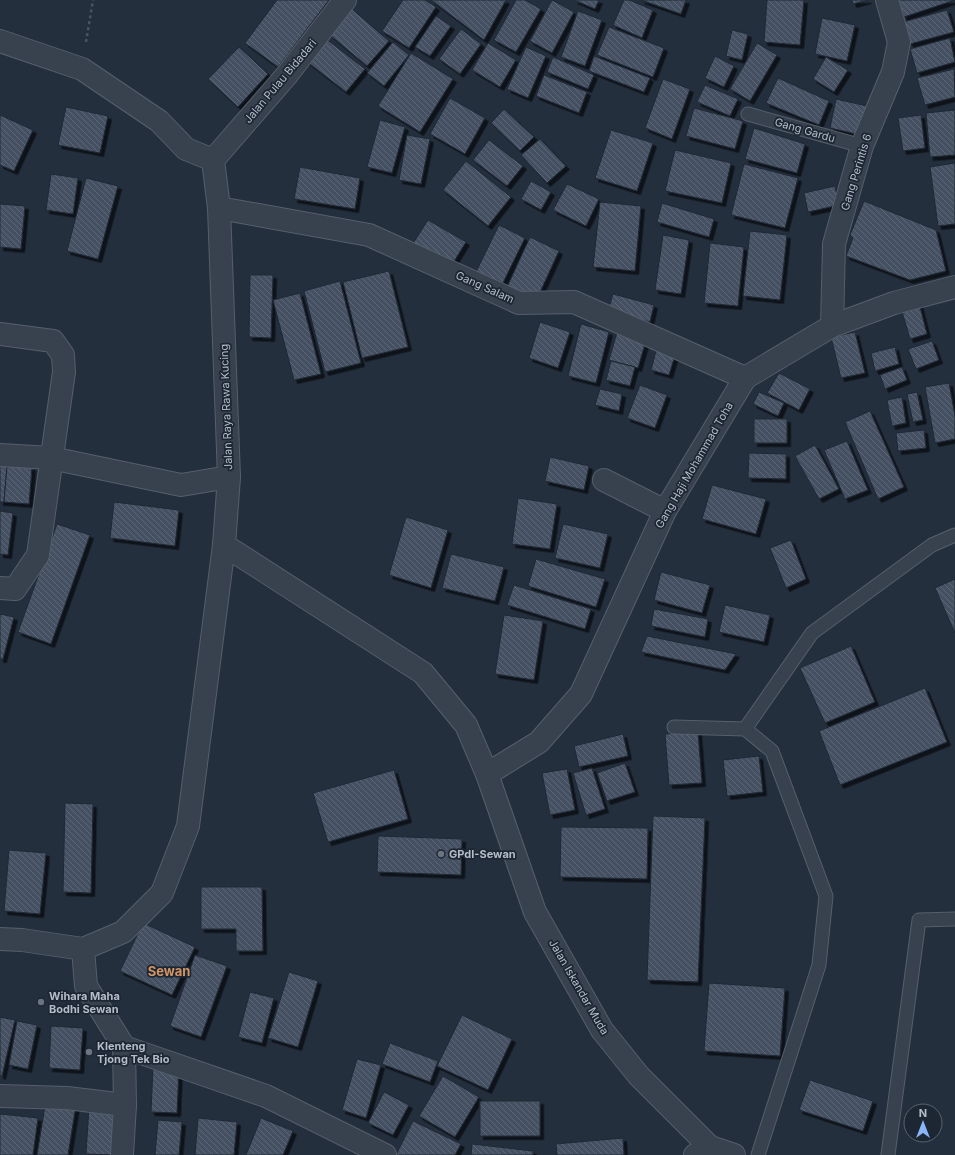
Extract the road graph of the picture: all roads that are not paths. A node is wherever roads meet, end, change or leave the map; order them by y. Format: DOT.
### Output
graph roads {
  1 [pos="345,0"];
  2 [pos="887,0"];
  3 [pos="0,41"];
  4 [pos="748,114"];
  5 [pos="862,146"];
  6 [pos="213,160"];
  7 [pos="219,208"];
  8 [pos="955,287"];
  9 [pos="832,326"];
  10 [pos="0,334"];
  11 [pos="745,378"];
  12 [pos="0,455"];
  13 [pos="51,458"];
  14 [pos="229,477"];
  15 [pos="604,480"];
  16 [pos="665,512"];
  17 [pos="955,535"];
  18 [pos="224,545"];
  19 [pos="0,588"];
  20 [pos="674,727"];
  21 [pos="745,729"];
  22 [pos="487,774"];
  23 [pos="955,919"];
  24 [pos="0,939"];
  25 [pos="83,949"];
  26 [pos="124,1047"];
  27 [pos="0,1096"];
  28 [pos="125,1105"];
  29 [pos="702,1151"];
  30 [pos="377,1153"];
  31 [pos="122,1155"];
  32 [pos="734,1155"];
  33 [pos="758,1155"];
  34 [pos="888,1155"];
  1 -- 6 [label="street, Jalan Pulau Bidadari"];
  2 -- 5 [label="street, Gang Perintis 6"];
  3 -- 6 [label="street"];
  4 -- 5 [label="lane, Gang Gardu"];
  5 -- 9 [label="street, Gang Perintis 6"];
  6 -- 7 [label="street, Jalan Raya Rawa Kucing"];
  7 -- 11 [label="street, Gang Salam"];
  7 -- 14 [label="street, Jalan Raya Rawa Kucing"];
  8 -- 9 [label="street, Gang Haji Mohammad Toha"];
  9 -- 11 [label="street, Gang Haji Mohammad Toha"];
  10 -- 13 [label="street"];
  11 -- 16 [label="street, Gang Haji Mohammad Toha"];
  12 -- 13 [label="street"];
  13 -- 14 [label="street"];
  13 -- 19 [label="street"];
  14 -- 18 [label="street, Jalan Raya Rawa Kucing"];
  15 -- 16 [label="street"];
  16 -- 22 [label="street, Gang Haji Mohammad Toha"];
  17 -- 21 [label="lane"];
  18 -- 22 [label="street"];
  18 -- 25 [label="street, Jalan Raya Rawa Kucing"];
  20 -- 21 [label="lane"];
  21 -- 33 [label="lane"];
  22 -- 29 [label="street, Jalan Iskandar Muda"];
  23 -- 34 [label="lane"];
  24 -- 25 [label="street"];
  25 -- 26 [label="street"];
  26 -- 28 [label="street"];
  26 -- 30 [label="street"];
  27 -- 28 [label="street"];
  28 -- 31 [label="street"];
  29 -- 32 [label="street, Jalan Iskandar Muda"];
}
